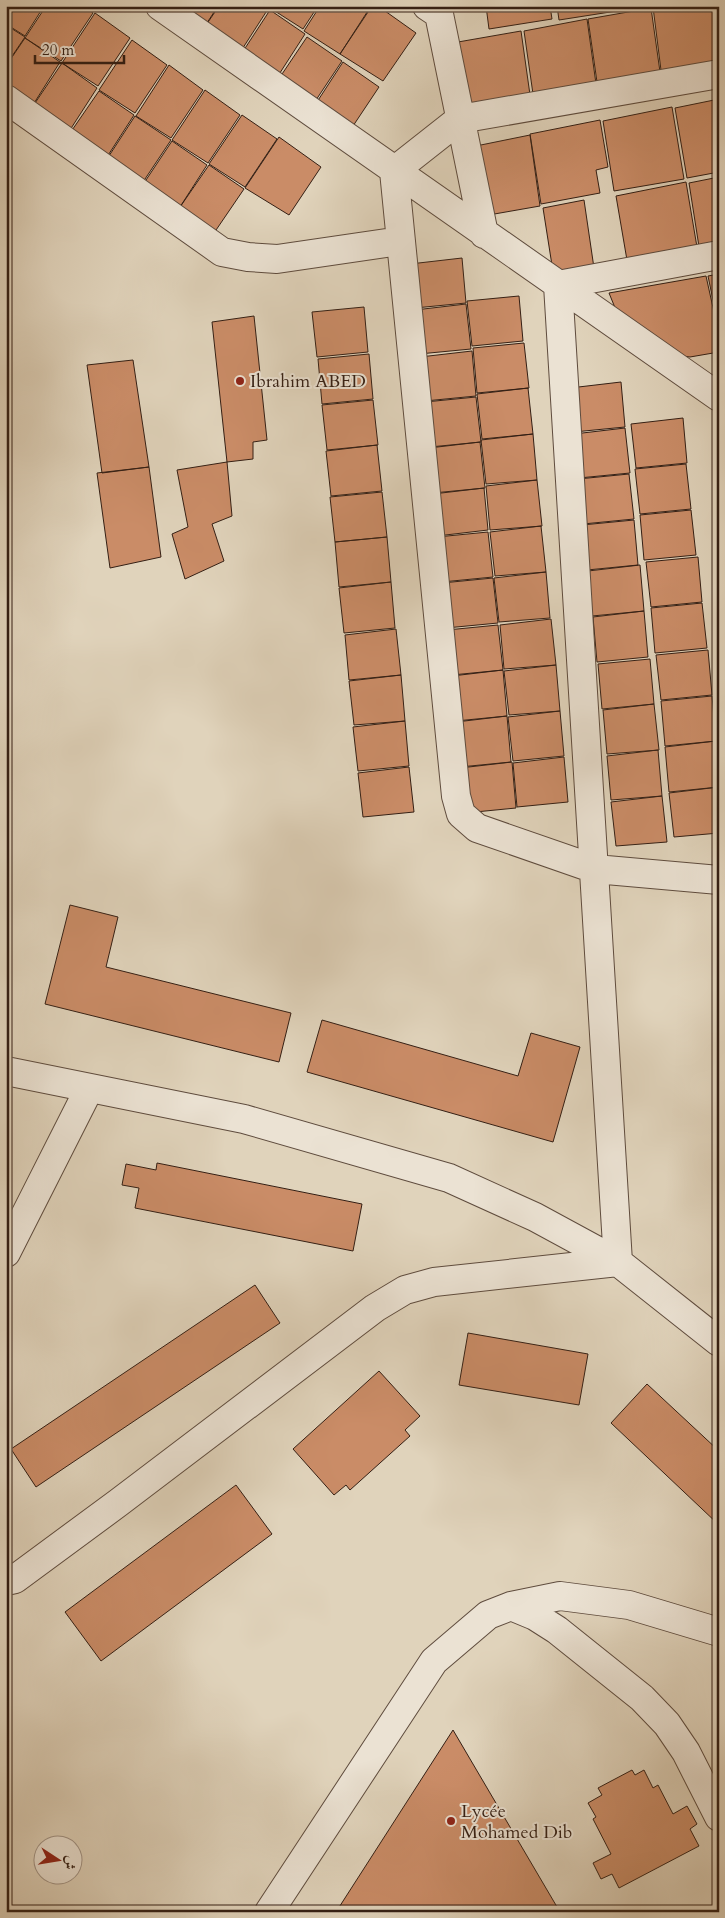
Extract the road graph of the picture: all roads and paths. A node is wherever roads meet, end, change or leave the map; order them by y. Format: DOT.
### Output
graph roads {
  1 [pos="160,6"];
  2 [pos="435,9"];
  3 [pos="719,74"];
  4 [pos="6,99"];
  5 [pos="460,119"];
  6 [pos="394,171"];
  7 [pos="484,234"];
  8 [pos="400,241"];
  9 [pos="719,255"];
  10 [pos="558,285"];
  11 [pos="719,397"];
  12 [pos="595,868"];
  13 [pos="719,880"];
  14 [pos="6,1071"];
  15 [pos="89,1089"];
  16 [pos="6,1253"];
  17 [pos="618,1262"];
  18 [pos="719,1342"];
  19 [pos="6,1581"];
  20 [pos="511,1606"];
  21 [pos="719,1632"];
  22 [pos="719,1817"];
  23 [pos="269,1912"];
  1 -- 6 [label="street"];
  2 -- 5 [label="street"];
  3 -- 5 [label="street"];
  4 -- 8 [label="street"];
  5 -- 6 [label="street"];
  5 -- 7 [label="street"];
  6 -- 7 [label="street"];
  6 -- 8 [label="street"];
  7 -- 10 [label="street"];
  8 -- 12 [label="street"];
  9 -- 10 [label="street"];
  10 -- 11 [label="street"];
  10 -- 12 [label="street"];
  12 -- 13 [label="street"];
  12 -- 17 [label="street"];
  14 -- 15 [label="street"];
  15 -- 16 [label="street"];
  15 -- 17 [label="street"];
  17 -- 18 [label="street"];
  17 -- 19 [label="street"];
  20 -- 21 [label="street"];
  20 -- 22 [label="street"];
  20 -- 23 [label="street"];
}
